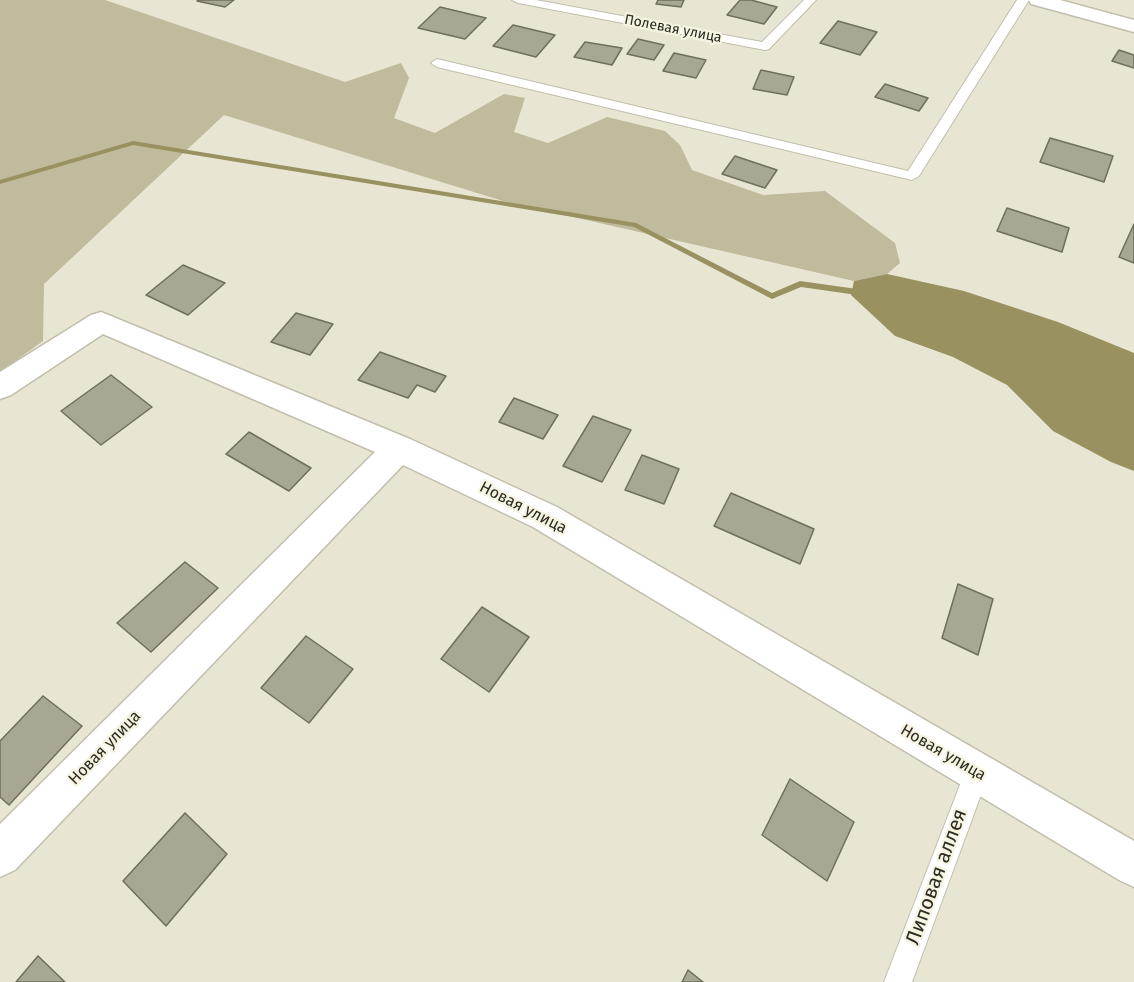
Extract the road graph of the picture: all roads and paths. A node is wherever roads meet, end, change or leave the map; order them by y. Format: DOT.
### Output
graph roads {
  1 [pos="518,0"];
  2 [pos="810,0"];
  3 [pos="1023,0"];
  4 [pos="1038,0"];
  5 [pos="1134,26"];
  6 [pos="437,63"];
  7 [pos="0,387"];
  8 [pos="399,448"];
  9 [pos="977,773"];
  10 [pos="0,855"];
  11 [pos="1134,865"];
  12 [pos="898,982"];
  1 -- 2 [label="lane, Полевая улица"];
  3 -- 6 [label="lane"];
  4 -- 5 [label="street"];
  7 -- 8 [label="street"];
  8 -- 9 [label="street, Новая улица"];
  8 -- 10 [label="street, Новая улица"];
  9 -- 11 [label="street, Новая улица"];
  9 -- 12 [label="lane, Липовая аллея"];
}
